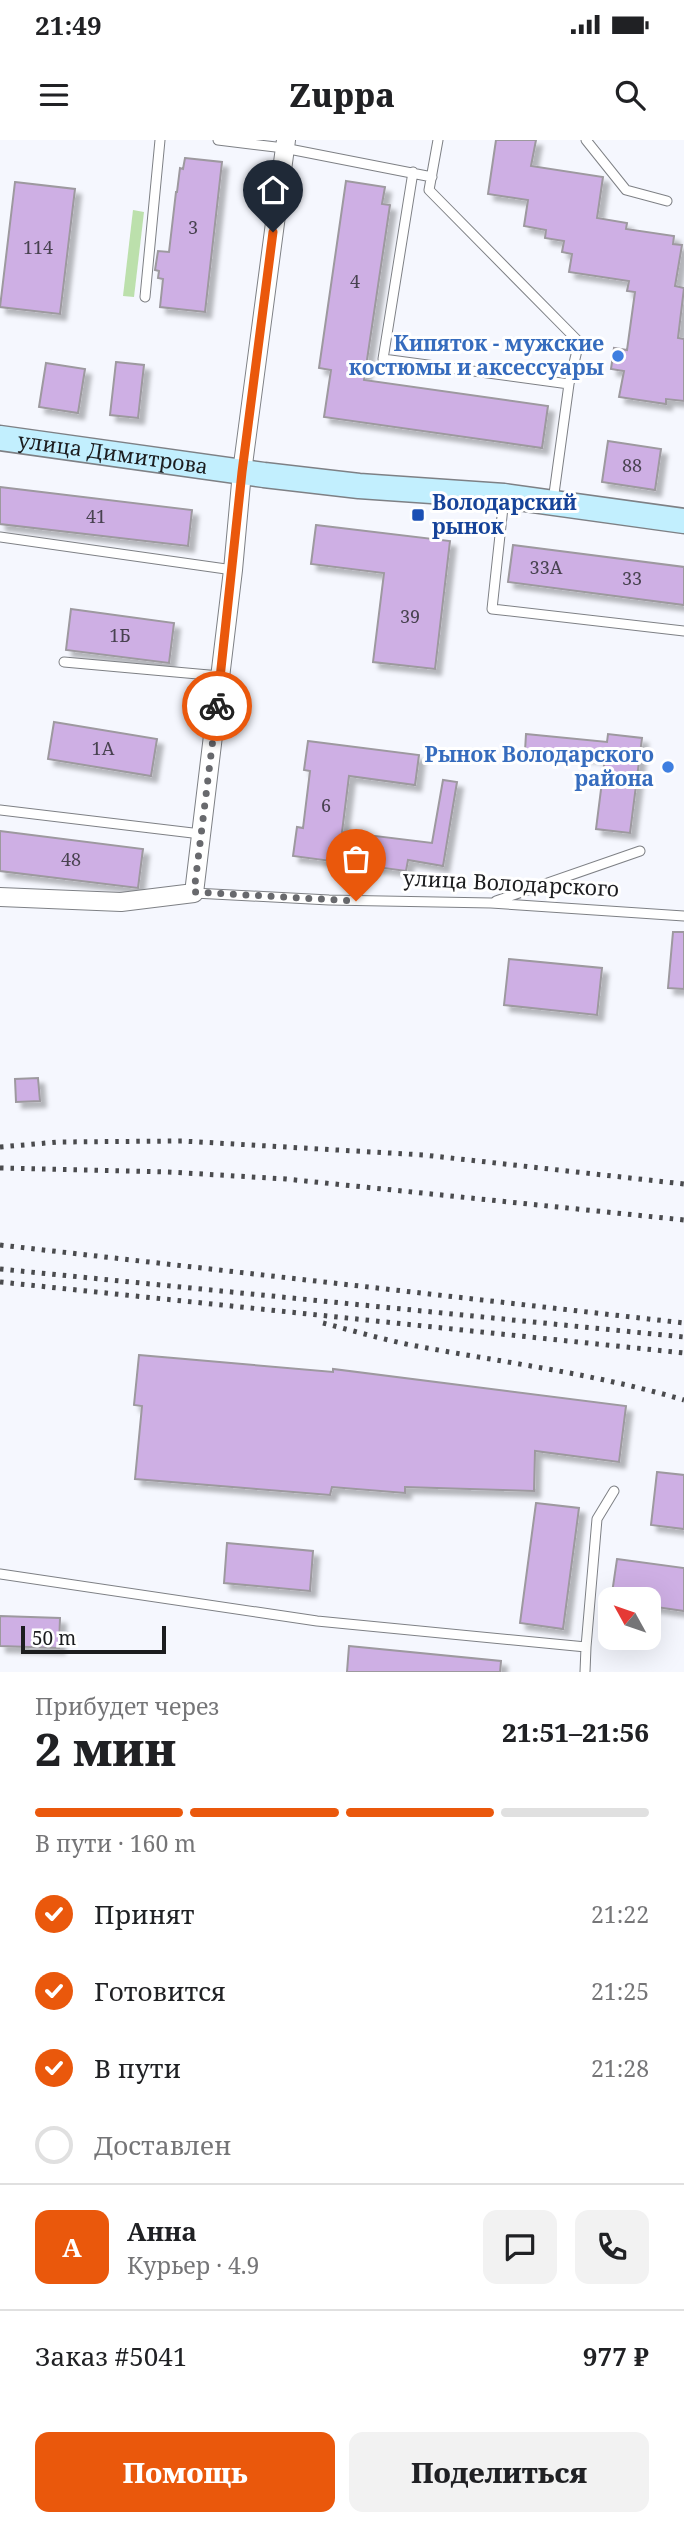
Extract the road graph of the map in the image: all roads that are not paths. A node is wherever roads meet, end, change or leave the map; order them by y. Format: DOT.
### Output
graph roads {
  1 [pos="160,140"];
  2 [pos="218,140"];
  3 [pos="438,140"];
  4 [pos="586,140"];
  5 [pos="285,144"];
  6 [pos="413,172"];
  7 [pos="432,177"];
  8 [pos="667,201"];
  9 [pos="145,297"];
  10 [pos="569,384"];
  11 [pos="0,439"];
  12 [pos="242,472"];
  13 [pos="505,496"];
  14 [pos="553,502"];
  15 [pos="684,521"];
  16 [pos="0,537"];
  17 [pos="233,570"];
  18 [pos="684,631"];
  19 [pos="64,662"];
  20 [pos="220,676"];
  21 [pos="0,810"];
  22 [pos="201,834"];
  23 [pos="640,851"];
  24 [pos="194,892"];
  25 [pos="0,897"];
  26 [pos="491,903"];
  27 [pos="684,916"];
  28 [pos="614,1491"];
  29 [pos="0,1574"];
  30 [pos="586,1647"];
  31 [pos="585,1672"];
  1 -- 9 [label="lane"];
  2 -- 5 [label="lane"];
  3 -- 7 [label="lane"];
  4 -- 8 [label="lane"];
  5 -- 6 [label="lane"];
  5 -- 12 [label="street"];
  6 -- 7 [label="lane"];
  6 -- 10 [label="lane"];
  7 -- 10 [label="lane"];
  10 -- 14 [label="lane"];
  11 -- 12 [label="main road, улица Димитрова"];
  12 -- 13 [label="main road, улица Димитрова"];
  12 -- 17 [label="street"];
  13 -- 14 [label="main road, улица Димитрова"];
  13 -- 18 [label="lane"];
  14 -- 15 [label="main road, улица Димитрова"];
  16 -- 17 [label="lane"];
  17 -- 20 [label="street"];
  19 -- 20 [label="lane"];
  20 -- 22 [label="street"];
  21 -- 22 [label="lane"];
  22 -- 24 [label="street"];
  23 -- 26 [label="lane"];
  24 -- 25 [label="street, улица Володарского"];
  24 -- 26 [label="lane, улица Володарского"];
  26 -- 27 [label="lane, улица Володарского"];
  28 -- 30 [label="lane"];
  29 -- 30 [label="lane"];
  30 -- 31 [label="lane"];
}
